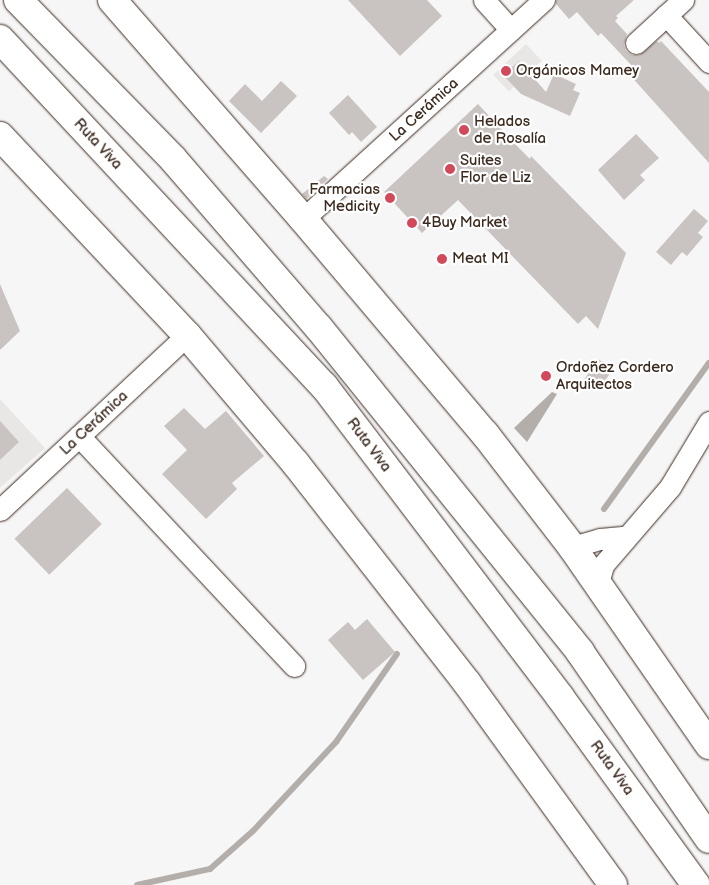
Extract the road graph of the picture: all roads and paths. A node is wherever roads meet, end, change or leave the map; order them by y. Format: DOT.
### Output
graph roads {
  1 [pos="18,0"];
  2 [pos="112,0"];
  3 [pos="484,0"];
  4 [pos="544,0"];
  5 [pos="683,0"];
  6 [pos="666,15"];
  7 [pos="511,30"];
  8 [pos="0,39"];
  9 [pos="636,43"];
  10 [pos="709,62"];
  11 [pos="0,136"];
  12 [pos="303,219"];
  13 [pos="187,335"];
  14 [pos="709,422"];
  15 [pos="79,436"];
  16 [pos="0,510"];
  17 [pos="626,537"];
  18 [pos="572,547"];
  19 [pos="598,583"];
  20 [pos="294,666"];
  21 [pos="709,745"];
  22 [pos="709,839"];
  23 [pos="613,885"];
  24 [pos="696,885"];
  1 -- 22 [label="main road"];
  2 -- 12 [label="main road"];
  3 -- 7 [label="street"];
  4 -- 7 [label="street, La Cerámica"];
  5 -- 6 [label="street"];
  6 -- 9 [label="street"];
  6 -- 10 [label="street"];
  7 -- 12 [label="street, La Cerámica"];
  8 -- 24 [label="main road, Ruta Viva"];
  11 -- 13 [label="main road"];
  12 -- 18 [label="main road"];
  13 -- 15 [label="street, La Cerámica"];
  13 -- 23 [label="main road"];
  14 -- 17 [label="street"];
  15 -- 16 [label="street, La Cerámica"];
  15 -- 20 [label="street"];
  17 -- 18 [label="street"];
  17 -- 19 [label="street"];
  18 -- 19 [label="main road"];
  19 -- 21 [label="main road"];
}
